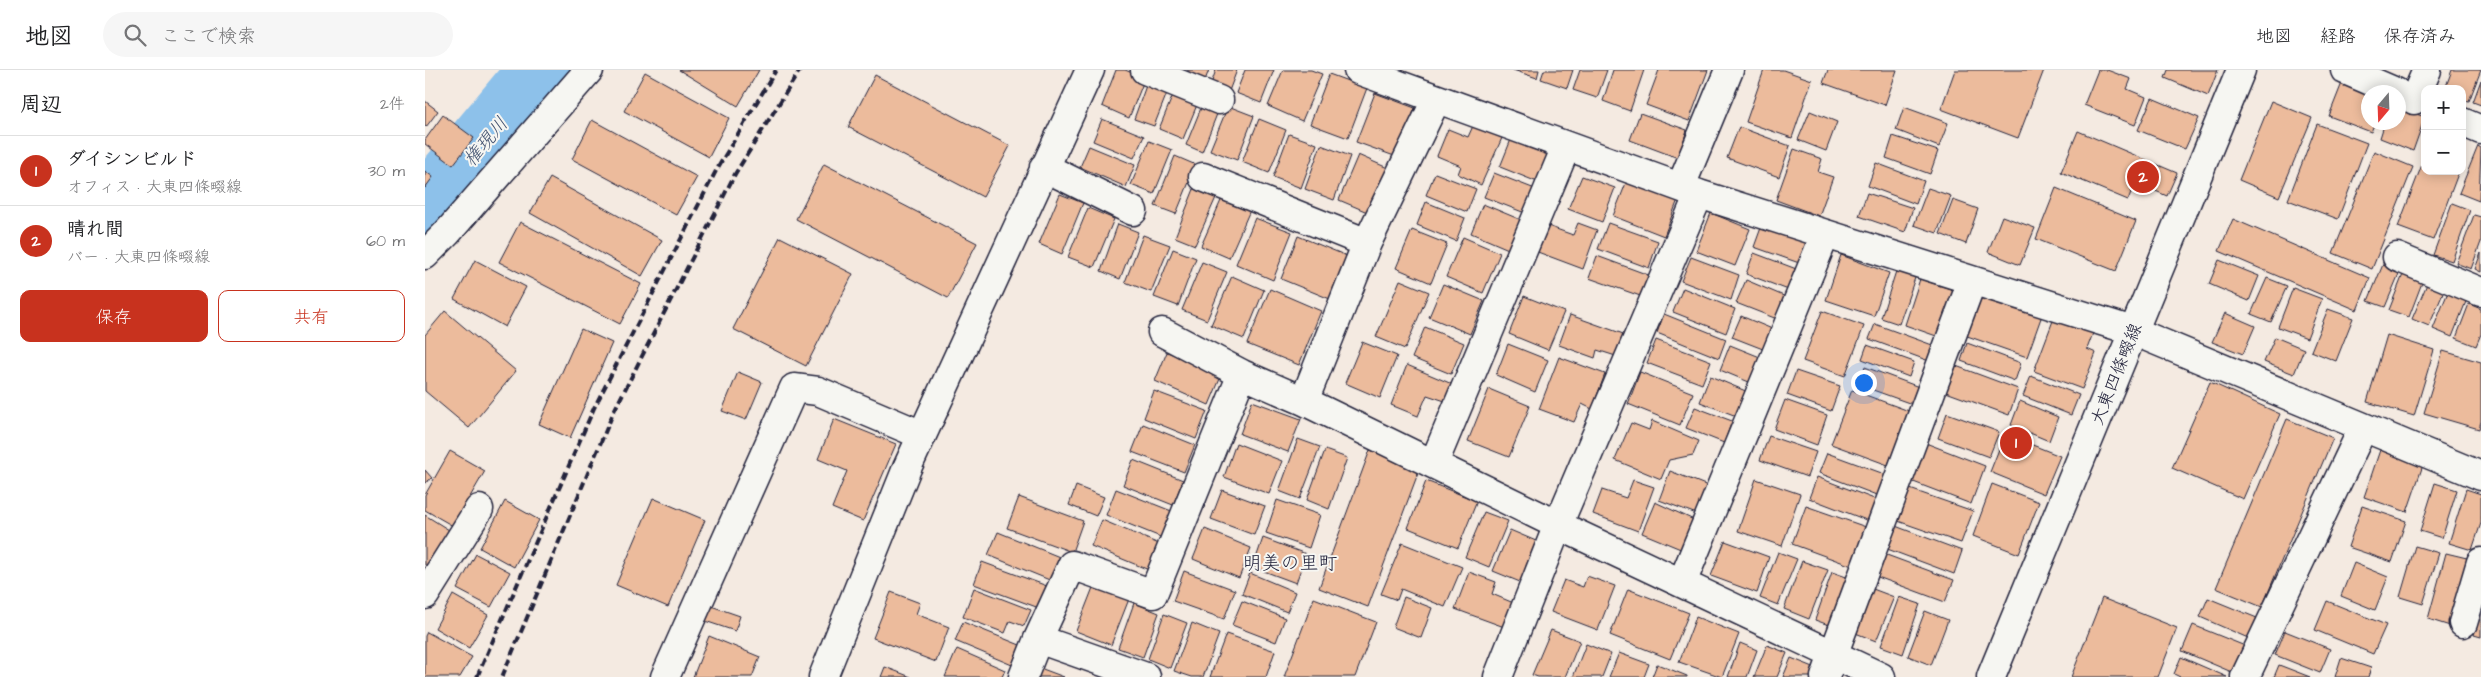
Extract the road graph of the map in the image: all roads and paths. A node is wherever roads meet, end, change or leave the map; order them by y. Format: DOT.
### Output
graph roads {
  1 [pos="589,70"];
  2 [pos="1090,70"];
  3 [pos="1145,70"];
  4 [pos="1358,70"];
  5 [pos="1729,70"];
  6 [pos="2241,70"];
  7 [pos="2345,70"];
  8 [pos="2427,70"];
  9 [pos="2408,98"];
  10 [pos="1219,100"];
  11 [pos="1435,100"];
  12 [pos="2466,124"];
  13 [pos="2481,130"];
  14 [pos="1566,147"];
  15 [pos="1044,167"];
  16 [pos="1203,177"];
  17 [pos="1690,190"];
  18 [pos="1133,211"];
  19 [pos="1825,235"];
  20 [pos="1367,242"];
  21 [pos="425,255"];
  22 [pos="2397,257"];
  23 [pos="1972,281"];
  24 [pos="2481,292"];
  25 [pos="1162,332"];
  26 [pos="2133,332"];
  27 [pos="1242,374"];
  28 [pos="1304,401"];
  29 [pos="2363,428"];
  30 [pos="922,435"];
  31 [pos="1434,463"];
  32 [pos="2481,476"];
  33 [pos="479,509"];
  34 [pos="1559,525"];
  35 [pos="2481,562"];
  36 [pos="1682,582"];
  37 [pos="425,595"];
  38 [pos="2463,623"];
  39 [pos="1039,639"];
  40 [pos="1830,666"];
  41 [pos="665,677"];
  42 [pos="823,677"];
  43 [pos="1023,677"];
  44 [pos="1146,677"];
  45 [pos="1498,677"];
  46 [pos="1881,677"];
  47 [pos="1991,677"];
  48 [pos="2245,677"];
  1 -- 21 [label="street"];
  2 -- 15 [label="street"];
  3 -- 10 [label="street"];
  4 -- 11 [label="street"];
  5 -- 17 [label="street"];
  6 -- 26 [label="street, 大東四條畷線"];
  7 -- 9 [label="street"];
  8 -- 9 [label="street"];
  11 -- 14 [label="street"];
  11 -- 20 [label="street"];
  12 -- 13 [label="street"];
  14 -- 17 [label="street"];
  14 -- 31 [label="street"];
  15 -- 18 [label="street"];
  15 -- 30 [label="street"];
  16 -- 20 [label="street"];
  17 -- 19 [label="street"];
  17 -- 34 [label="street"];
  19 -- 23 [label="street"];
  19 -- 36 [label="street"];
  20 -- 28 [label="street"];
  22 -- 24 [label="street"];
  23 -- 26 [label="street"];
  23 -- 40 [label="street"];
  25 -- 27 [label="street"];
  26 -- 29 [label="street"];
  26 -- 47 [label="street, 大東四條畷線"];
  27 -- 28 [label="street"];
  27 -- 39 [label="street"];
  28 -- 31 [label="street"];
  29 -- 32 [label="street"];
  29 -- 48 [label="street"];
  30 -- 41 [label="street"];
  30 -- 42 [label="street"];
  31 -- 34 [label="street"];
  33 -- 37 [label="street"];
  34 -- 36 [label="street"];
  34 -- 45 [label="street"];
  35 -- 38 [label="street"];
  36 -- 40 [label="street"];
  39 -- 43 [label="street"];
  39 -- 44 [label="street"];
  40 -- 46 [label="street"];
}
